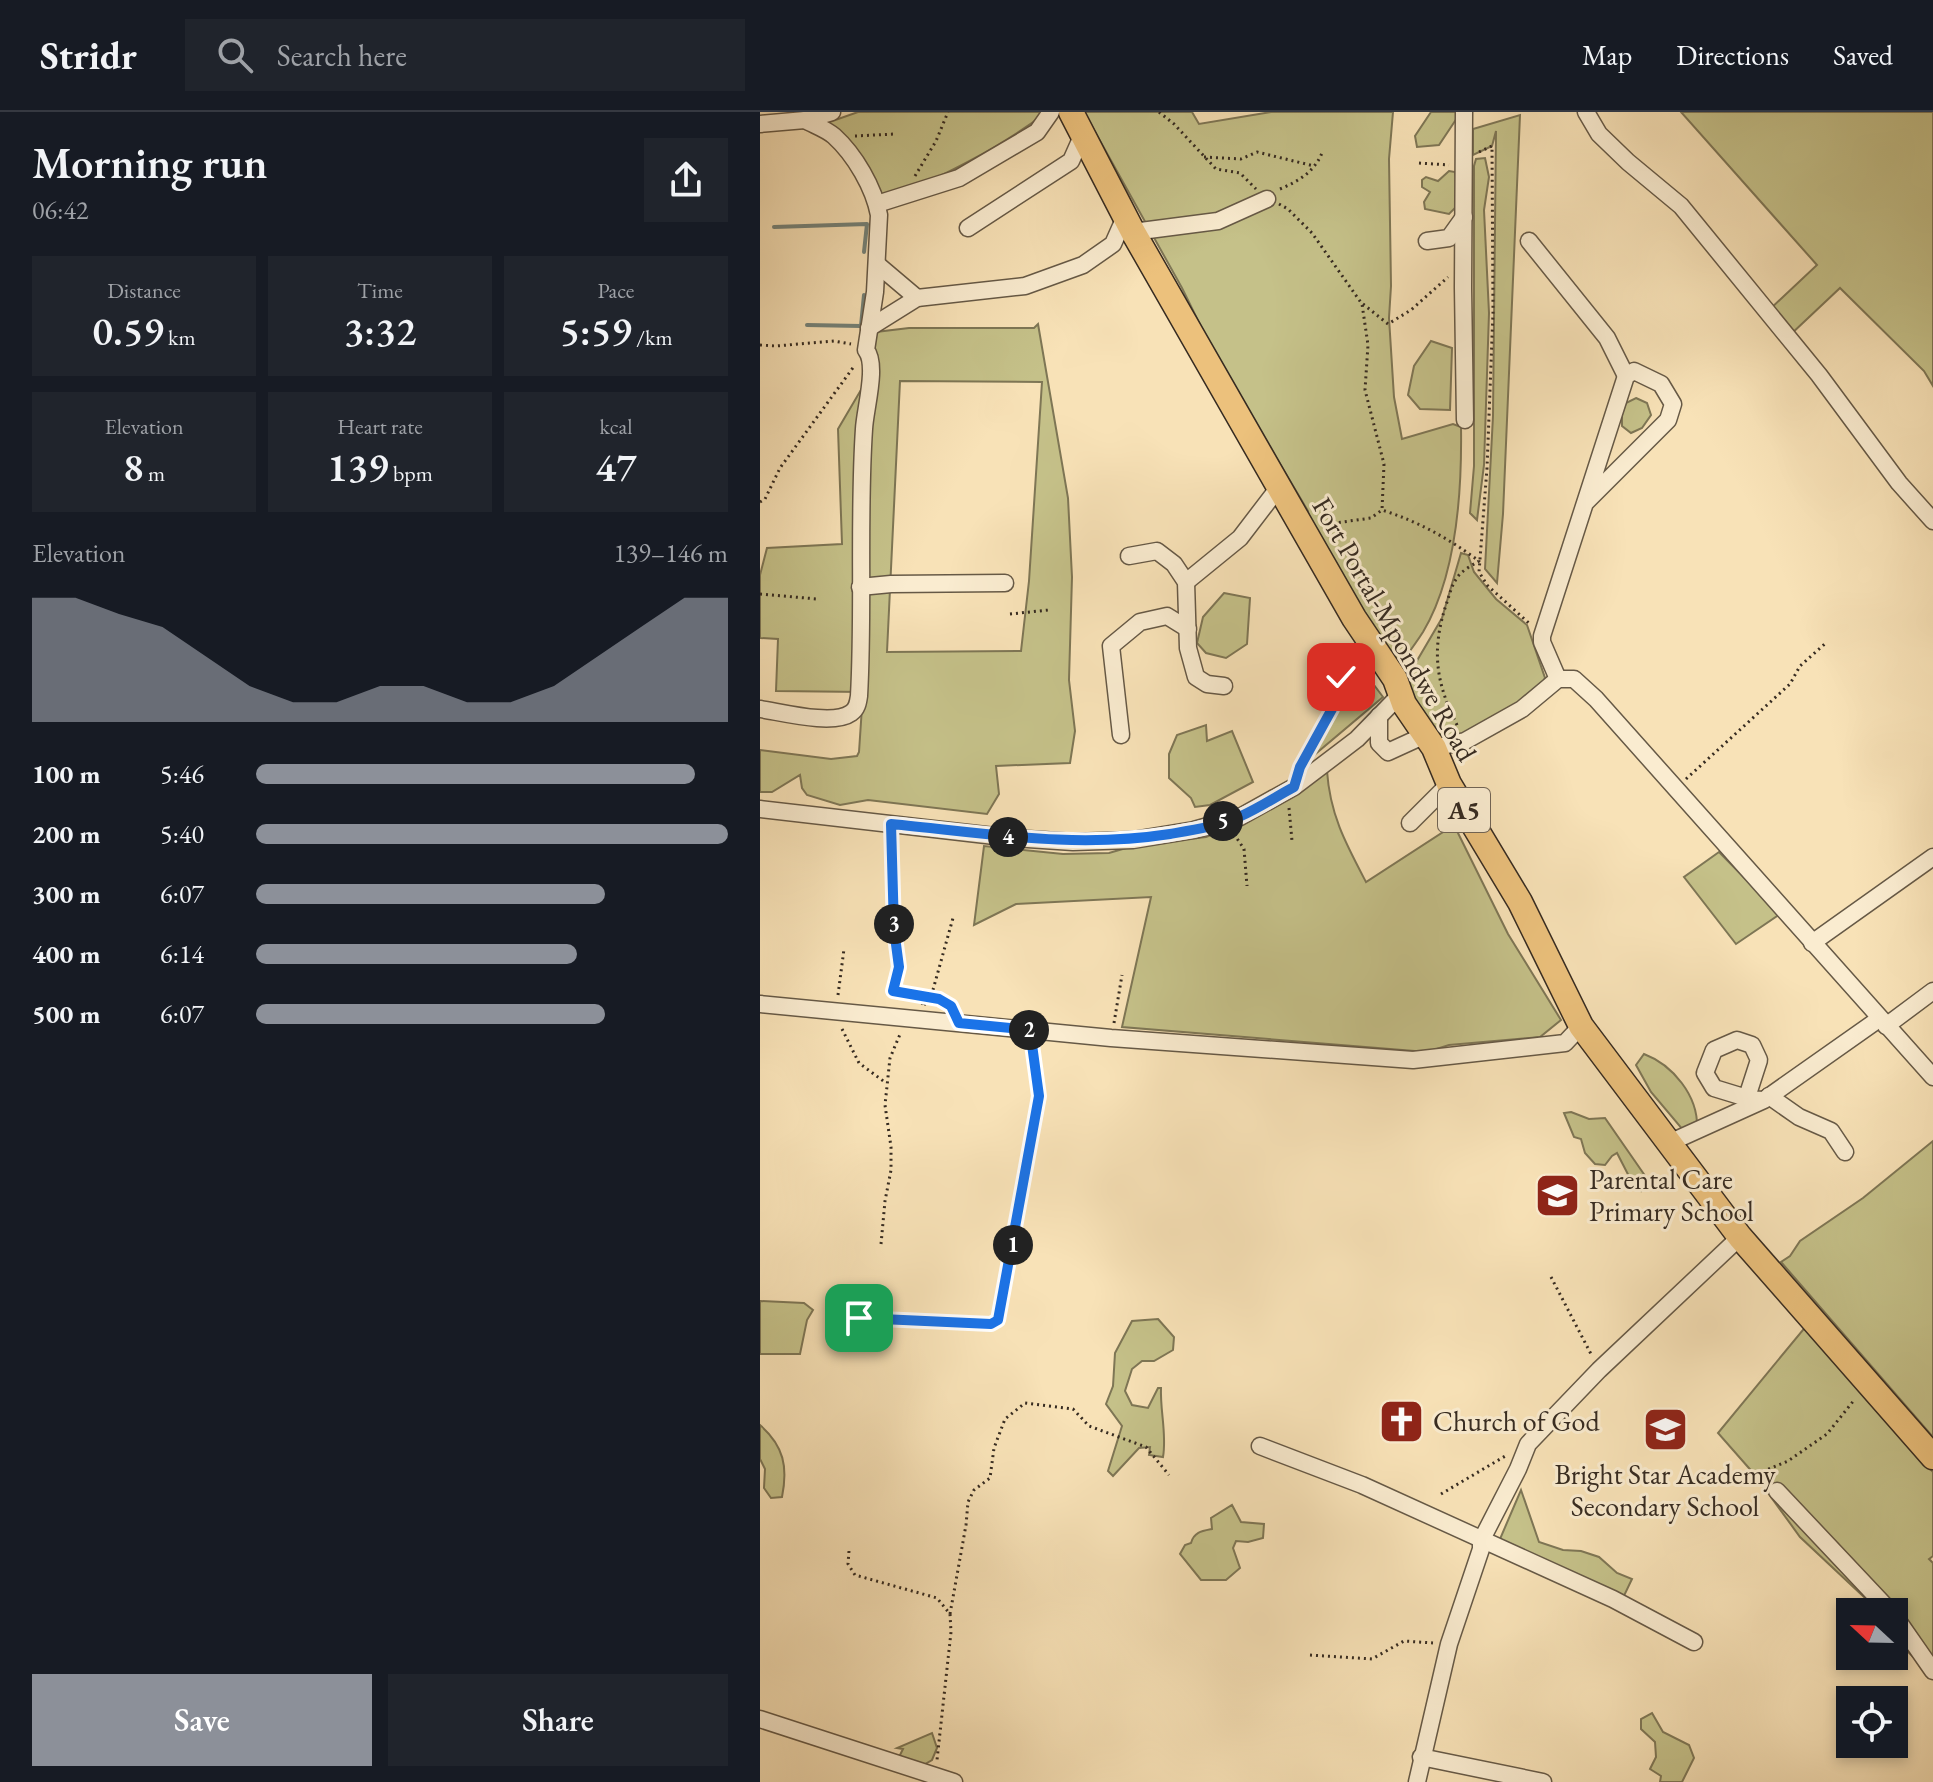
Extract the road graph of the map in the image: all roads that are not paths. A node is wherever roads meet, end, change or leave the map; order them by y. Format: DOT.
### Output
graph roads {
  1 [pos="832,112"];
  2 [pos="1051,112"];
  3 [pos="1071,112"];
  4 [pos="1464,112"];
  5 [pos="1586,112"];
  6 [pos="805,120"];
  7 [pos="760,124"];
  8 [pos="1083,134"];
  9 [pos="1267,199"];
  10 [pos="877,204"];
  11 [pos="1465,216"];
  12 [pos="1129,225"];
  13 [pos="968,228"];
  14 [pos="1427,241"];
  15 [pos="1529,241"];
  16 [pos="878,265"];
  17 [pos="917,298"];
  18 [pos="869,328"];
  19 [pos="1626,376"];
  20 [pos="1465,420"];
  21 [pos="1279,487"];
  22 [pos="1585,503"];
  23 [pos="1933,521"];
  24 [pos="1129,556"];
  25 [pos="1186,582"];
  26 [pos="1005,583"];
  27 [pos="860,587"];
  28 [pos="1188,629"];
  29 [pos="1558,679"];
  30 [pos="1224,686"];
  31 [pos="1397,693"];
  32 [pos="760,709"];
  33 [pos="1379,716"];
  34 [pos="1121,735"];
  35 [pos="1428,742"];
  36 [pos="1449,784"];
  37 [pos="760,809"];
  38 [pos="1410,823"];
  39 [pos="1933,857"];
  40 [pos="1812,943"];
  41 [pos="1933,991"];
  42 [pos="760,1004"];
  43 [pos="1883,1022"];
  44 [pos="1581,1026"];
  45 [pos="1933,1077"];
  46 [pos="1761,1099"];
  47 [pos="1669,1143"];
  48 [pos="1845,1152"];
  49 [pos="1740,1237"];
  50 [pos="1260,1446"];
  51 [pos="1933,1457"];
  52 [pos="1777,1491"];
  53 [pos="1481,1541"];
  54 [pos="1878,1598"];
  55 [pos="1908,1635"];
  56 [pos="1694,1642"];
  57 [pos="1933,1671"];
  58 [pos="760,1719"];
  59 [pos="1421,1757"];
  60 [pos="954,1782"];
  61 [pos="1417,1782"];
  62 [pos="1543,1782"];
  1 -- 6 [label="street"];
  2 -- 10 [label="street"];
  3 -- 8 [label="highway, Fort Portal-Mpondwe Road / A5"];
  4 -- 11 [label="street"];
  5 -- 23 [label="street"];
  6 -- 7 [label="street"];
  6 -- 10 [label="street"];
  8 -- 12 [label="highway, Fort Portal-Mpondwe Road / A5"];
  8 -- 13 [label="street"];
  9 -- 12 [label="street"];
  10 -- 16 [label="street"];
  11 -- 14 [label="street"];
  11 -- 20 [label="street"];
  12 -- 17 [label="street"];
  12 -- 21 [label="highway, Fort Portal-Mpondwe Road / A5"];
  15 -- 19 [label="street"];
  16 -- 17 [label="street"];
  16 -- 18 [label="street"];
  17 -- 18 [label="street"];
  18 -- 27 [label="street"];
  19 -- 22 [label="street"];
  19 -- 22 [label="street"];
  21 -- 25 [label="street"];
  21 -- 31 [label="highway, Fort Portal-Mpondwe Road / A5"];
  22 -- 29 [label="street"];
  24 -- 25 [label="street"];
  25 -- 28 [label="street"];
  26 -- 27 [label="street"];
  27 -- 32 [label="street"];
  28 -- 30 [label="street"];
  28 -- 34 [label="street"];
  29 -- 35 [label="street"];
  29 -- 40 [label="street"];
  31 -- 33 [label="street"];
  31 -- 35 [label="highway, Fort Portal-Mpondwe Road / A5"];
  33 -- 35 [label="street"];
  33 -- 37 [label="street"];
  35 -- 36 [label="highway, Fort Portal-Mpondwe Road / A5"];
  36 -- 38 [label="street"];
  36 -- 44 [label="highway, Fort Portal-Mpondwe Road / A5"];
  39 -- 40 [label="street"];
  40 -- 43 [label="street"];
  41 -- 43 [label="street"];
  42 -- 44 [label="street"];
  43 -- 45 [label="street"];
  43 -- 46 [label="street"];
  44 -- 47 [label="highway, Fort Portal-Mpondwe Road / A5"];
  46 -- 47 [label="street"];
  46 -- 48 [label="street"];
  47 -- 49 [label="highway, Fort Portal-Mpondwe Road / A5"];
  49 -- 51 [label="highway, Fort Portal-Mpondwe Road / A5"];
  49 -- 53 [label="street"];
  50 -- 53 [label="street"];
  52 -- 54 [label="street"];
  53 -- 56 [label="street"];
  53 -- 59 [label="street"];
  55 -- 57 [label="street"];
  58 -- 60 [label="street"];
  59 -- 61 [label="street"];
  59 -- 62 [label="street"];
}
